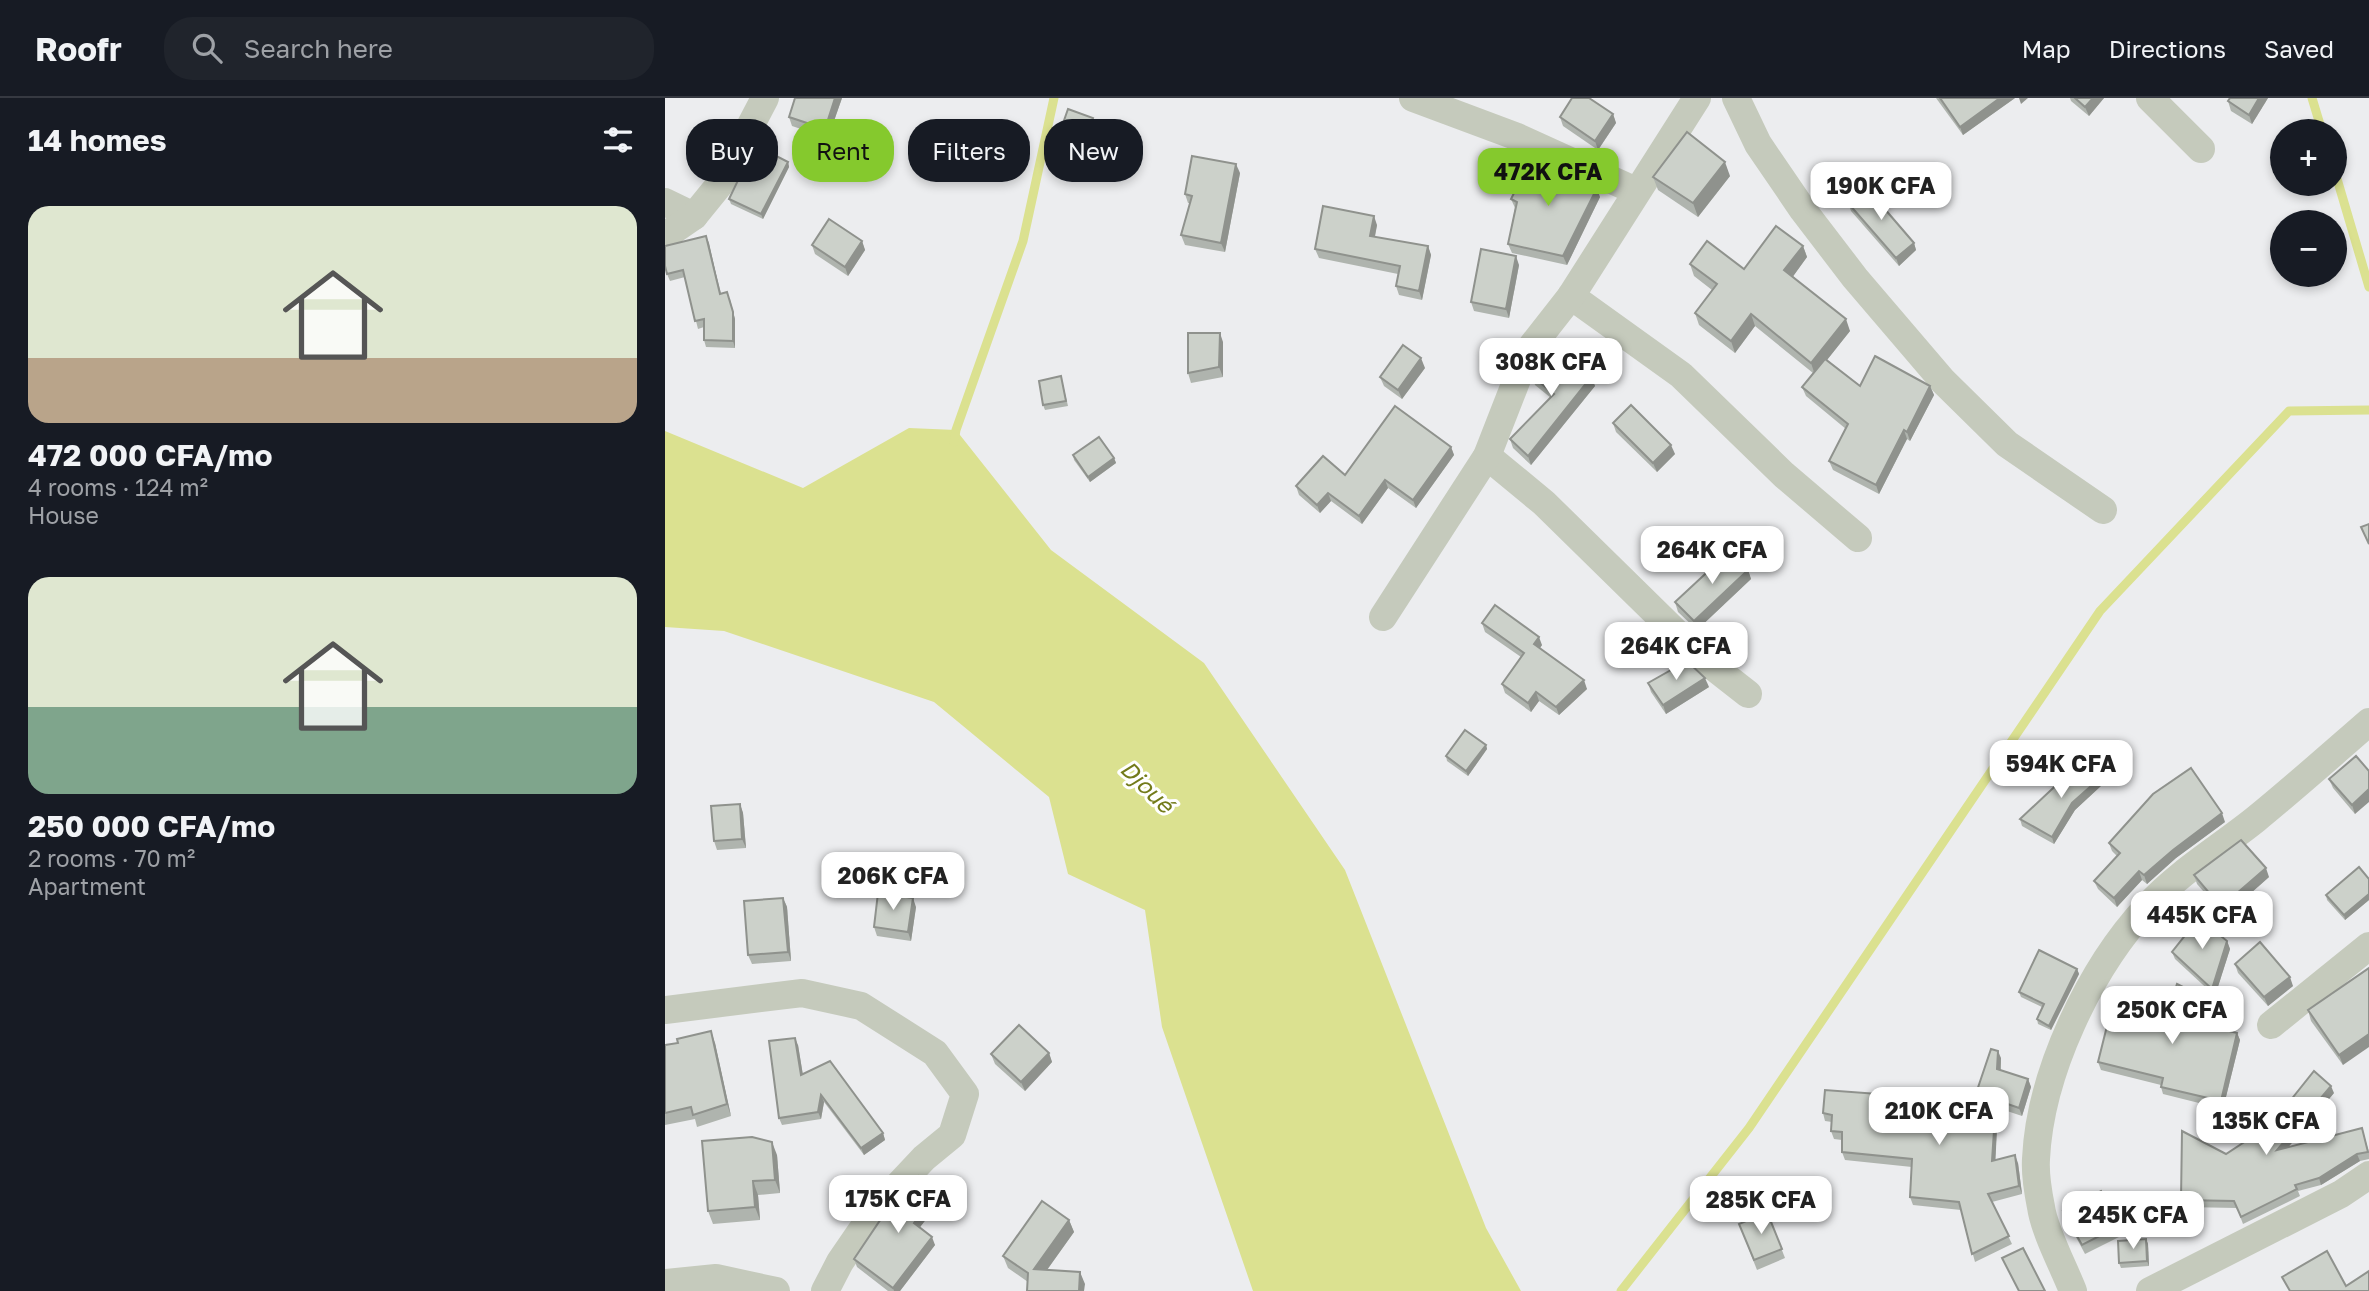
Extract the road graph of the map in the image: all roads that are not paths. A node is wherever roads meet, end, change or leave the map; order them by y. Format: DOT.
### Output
graph roads {
  1 [pos="765,98"];
  2 [pos="1413,98"];
  3 [pos="1697,98"];
  4 [pos="1736,98"];
  5 [pos="2150,98"];
  6 [pos="2200,149"];
  7 [pos="1636,191"];
  8 [pos="665,202"];
  9 [pos="694,216"];
  10 [pos="665,236"];
  11 [pos="1571,296"];
  12 [pos="1487,456"];
  13 [pos="2103,510"];
  14 [pos="1858,538"];
  15 [pos="1383,617"];
  16 [pos="1748,694"];
  17 [pos="2369,722"];
  18 [pos="2369,946"];
  19 [pos="665,1010"];
  20 [pos="2271,1025"];
  21 [pos="2369,1175"];
  22 [pos="665,1283"];
  23 [pos="776,1291"];
  24 [pos="825,1291"];
  25 [pos="2073,1291"];
  26 [pos="2150,1291"];
  1 -- 9 [label="street"];
  2 -- 7 [label="street"];
  3 -- 7 [label="street"];
  4 -- 13 [label="street"];
  5 -- 6 [label="street"];
  7 -- 11 [label="street"];
  8 -- 9 [label="street"];
  9 -- 10 [label="street"];
  11 -- 12 [label="street"];
  11 -- 14 [label="street"];
  12 -- 15 [label="street"];
  12 -- 16 [label="street"];
  17 -- 25 [label="street"];
  18 -- 20 [label="street"];
  19 -- 24 [label="street"];
  21 -- 26 [label="street"];
  22 -- 23 [label="street"];
}
